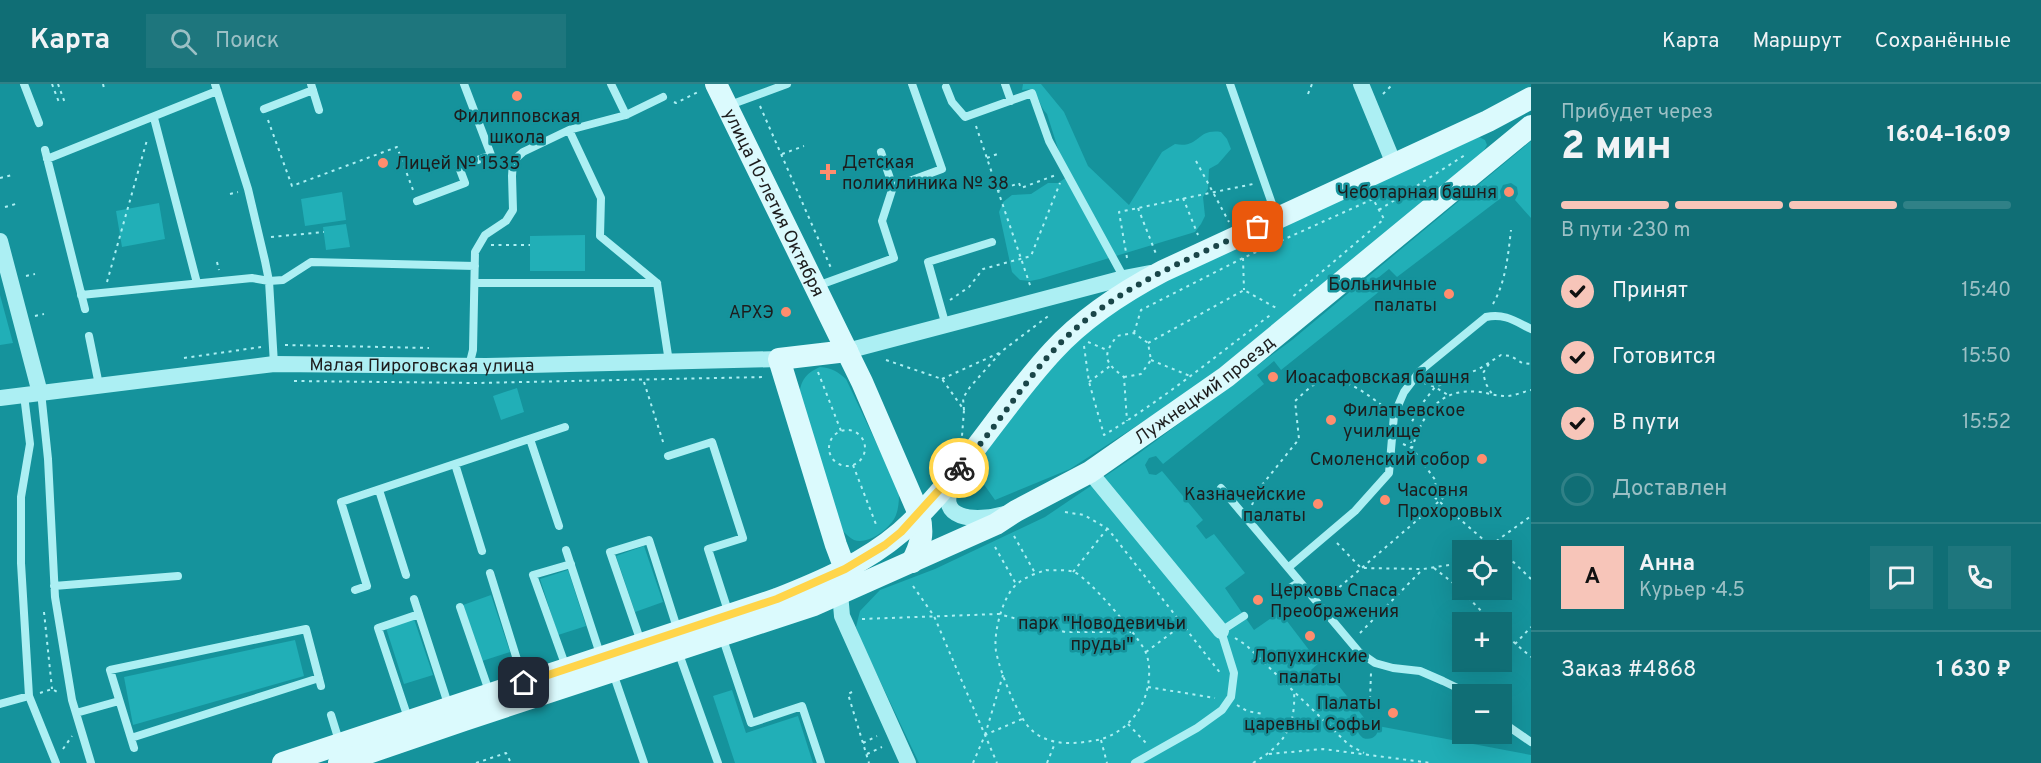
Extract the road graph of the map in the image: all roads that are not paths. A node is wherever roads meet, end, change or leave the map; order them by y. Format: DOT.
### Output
graph roads {
  1 [pos="24,84"];
  2 [pos="464,84"];
  3 [pos="611,84"];
  4 [pos="787,84"];
  5 [pos="912,84"];
  6 [pos="1005,84"];
  7 [pos="1230,84"];
  8 [pos="1361,84"];
  9 [pos="312,87"];
  10 [pos="709,87"];
  11 [pos="946,87"];
  12 [pos="216,88"];
  13 [pos="663,97"];
  14 [pos="1531,98"];
  15 [pos="1011,101"];
  16 [pos="726,106"];
  17 [pos="264,109"];
  18 [pos="319,110"];
  19 [pos="626,115"];
  20 [pos="154,118"];
  21 [pos="1488,121"];
  22 [pos="39,123"];
  23 [pos="1531,126"];
  24 [pos="569,130"];
  25 [pos="1507,146"];
  26 [pos="881,152"];
  27 [pos="1394,164"];
  28 [pos="893,187"];
  29 [pos="417,201"];
  30 [pos="1277,219"];
  31 [pos="0,241"];
  32 [pos="992,242"];
  33 [pos="1160,262"];
  34 [pos="475,266"];
  35 [pos="1126,270"];
  36 [pos="268,281"];
  37 [pos="197,283"];
  38 [pos="475,283"];
  39 [pos="657,283"];
  40 [pos="814,287"];
  41 [pos="81,296"];
  42 [pos="85,309"];
  43 [pos="831,321"];
  44 [pos="946,326"];
  45 [pos="1531,329"];
  46 [pos="89,336"];
  47 [pos="847,351"];
  48 [pos="669,362"];
  49 [pos="820,363"];
  50 [pos="274,364"];
  51 [pos="469,366"];
  52 [pos="773,368"];
  53 [pos="99,385"];
  54 [pos="35,393"];
  55 [pos="790,397"];
  56 [pos="0,398"];
  57 [pos="565,428"];
  58 [pos="530,439"];
  59 [pos="668,456"];
  60 [pos="964,463"];
  61 [pos="455,464"];
  62 [pos="1090,472"];
  63 [pos="1221,488"];
  64 [pos="379,490"];
  65 [pos="1016,511"];
  66 [pos="919,514"];
  67 [pos="558,526"];
  68 [pos="566,550"];
  69 [pos="483,551"];
  70 [pos="912,562"];
  71 [pos="571,564"];
  72 [pos="1289,567"];
  73 [pos="845,569"];
  74 [pos="490,573"];
  75 [pos="406,575"];
  76 [pos="178,576"];
  77 [pos="869,579"];
  78 [pos="1300,582"];
  79 [pos="54,586"];
  80 [pos="355,590"];
  81 [pos="840,593"];
  82 [pos="1279,594"];
  83 [pos="414,599"];
  84 [pos="460,607"];
  85 [pos="419,614"];
  86 [pos="1244,616"];
  87 [pos="725,625"];
  88 [pos="1221,631"];
  89 [pos="678,640"];
  90 [pos="642,643"];
  91 [pos="607,664"];
  92 [pos="567,669"];
  93 [pos="524,683"];
  94 [pos="1452,685"];
  95 [pos="490,695"];
  96 [pos="29,696"];
  97 [pos="119,701"];
  98 [pos="0,704"];
  99 [pos="449,708"];
  100 [pos="76,713"];
  101 [pos="331,716"];
  102 [pos="409,722"];
  103 [pos="1512,730"];
  104 [pos="130,738"];
  105 [pos="1531,742"];
  106 [pos="134,748"];
  107 [pos="340,754"];
  108 [pos="55,762"];
  109 [pos="91,763"];
  110 [pos="283,763"];
  111 [pos="644,763"];
  112 [pos="718,763"];
  113 [pos="821,763"];
  114 [pos="908,763"];
  115 [pos="1135,763"];
  1 -- 22 [label="lane"];
  2 -- 29 [label="lane"];
  3 -- 19 [label="lane"];
  4 -- 16 [label="lane"];
  5 -- 28 [label="lane"];
  6 -- 15 [label="lane"];
  7 -- 30 [label="lane"];
  8 -- 27 [label="street"];
  9 -- 17 [label="lane"];
  9 -- 18 [label="lane"];
  10 -- 16 [label="main road, улица 10-летия Октября"];
  11 -- 15 [label="lane"];
  12 -- 20 [label="lane"];
  12 -- 36 [label="lane"];
  13 -- 19 [label="lane"];
  14 -- 21 [label="main road"];
  15 -- 35 [label="lane"];
  16 -- 40 [label="main road, улица 10-летия Октября"];
  19 -- 24 [label="lane"];
  20 -- 37 [label="lane"];
  20 -- 41 [label="lane"];
  21 -- 25 [label="street"];
  21 -- 27 [label="main road"];
  23 -- 25 [label="main road, Лужнецкий проезд"];
  24 -- 34 [label="lane"];
  24 -- 39 [label="lane"];
  25 -- 62 [label="main road, Лужнецкий проезд"];
  26 -- 28 [label="lane"];
  27 -- 30 [label="main road"];
  28 -- 40 [label="lane"];
  30 -- 33 [label="main road"];
  31 -- 54 [label="street"];
  32 -- 44 [label="lane"];
  33 -- 35 [label="street"];
  33 -- 60 [label="main road"];
  34 -- 36 [label="lane"];
  34 -- 38 [label="lane"];
  35 -- 44 [label="street"];
  36 -- 37 [label="lane"];
  36 -- 50 [label="lane"];
  37 -- 41 [label="lane"];
  38 -- 39 [label="lane"];
  38 -- 51 [label="lane"];
  39 -- 48 [label="lane"];
  40 -- 43 [label="main road, улица 10-летия Октября"];
  41 -- 42 [label="lane"];
  43 -- 47 [label="main road, улица 10-летия Октября"];
  43 -- 49 [label="main road"];
  44 -- 47 [label="street"];
  45 -- 72 [label="lane"];
  46 -- 53 [label="lane"];
  47 -- 49 [label="main road, Малая Пироговская улица"];
  47 -- 66 [label="main road, улица 10-летия Октября"];
  48 -- 51 [label="street, Малая Пироговская улица"];
  48 -- 52 [label="street, Малая Пироговская улица"];
  49 -- 52 [label="main road, Малая Пироговская улица"];
  49 -- 55 [label="main road"];
  50 -- 51 [label="street, Малая Пироговская улица"];
  50 -- 53 [label="street, Малая Пироговская улица"];
  52 -- 55 [label="main road"];
  53 -- 54 [label="street, Малая Пироговская улица"];
  54 -- 56 [label="street, Малая Пироговская улица"];
  54 -- 79 [label="lane"];
  54 -- 96 [label="lane"];
  55 -- 73 [label="main road"];
  57 -- 58 [label="lane"];
  58 -- 61 [label="lane"];
  58 -- 67 [label="lane"];
  59 -- 87 [label="lane"];
  60 -- 65 [label="street"];
  60 -- 66 [label="main road"];
  61 -- 64 [label="lane"];
  61 -- 69 [label="lane"];
  62 -- 65 [label="main road, Лужнецкий проезд"];
  62 -- 88 [label="street"];
  63 -- 72 [label="lane"];
  64 -- 75 [label="lane"];
  64 -- 80 [label="lane"];
  65 -- 70 [label="main road, Лужнецкий проезд"];
  66 -- 70 [label="main road, улица 10-летия Октября"];
  66 -- 73 [label="main road"];
  68 -- 71 [label="lane"];
  70 -- 77 [label="main road, Лужнецкий проезд"];
  71 -- 91 [label="lane"];
  71 -- 92 [label="lane"];
  72 -- 78 [label="lane"];
  73 -- 77 [label="main road"];
  73 -- 81 [label="main road"];
  73 -- 87 [label="main road"];
  74 -- 93 [label="lane"];
  76 -- 79 [label="lane"];
  77 -- 81 [label="main road, Лужнецкий проезд"];
  78 -- 82 [label="lane"];
  78 -- 94 [label="lane"];
  79 -- 100 [label="lane"];
  81 -- 87 [label="main road, Лужнецкий проезд"];
  81 -- 114 [label="street"];
  83 -- 85 [label="lane"];
  84 -- 95 [label="lane"];
  85 -- 99 [label="lane"];
  85 -- 102 [label="lane"];
  86 -- 88 [label="lane"];
  87 -- 89 [label="main road"];
  87 -- 113 [label="lane"];
  88 -- 115 [label="lane"];
  89 -- 90 [label="main road"];
  89 -- 90 [label="lane"];
  89 -- 91 [label="main road"];
  89 -- 112 [label="lane"];
  90 -- 91 [label="main road"];
  91 -- 92 [label="main road"];
  91 -- 107 [label="main road"];
  91 -- 111 [label="lane"];
  92 -- 93 [label="main road"];
  93 -- 95 [label="main road"];
  95 -- 99 [label="main road"];
  96 -- 98 [label="lane"];
  96 -- 108 [label="lane"];
  97 -- 100 [label="lane"];
  97 -- 104 [label="lane"];
  97 -- 104 [label="lane"];
  99 -- 102 [label="main road"];
  100 -- 109 [label="lane"];
  101 -- 107 [label="lane"];
  102 -- 107 [label="main road"];
  103 -- 105 [label="lane"];
  104 -- 106 [label="lane"];
  107 -- 110 [label="main road"];
}
